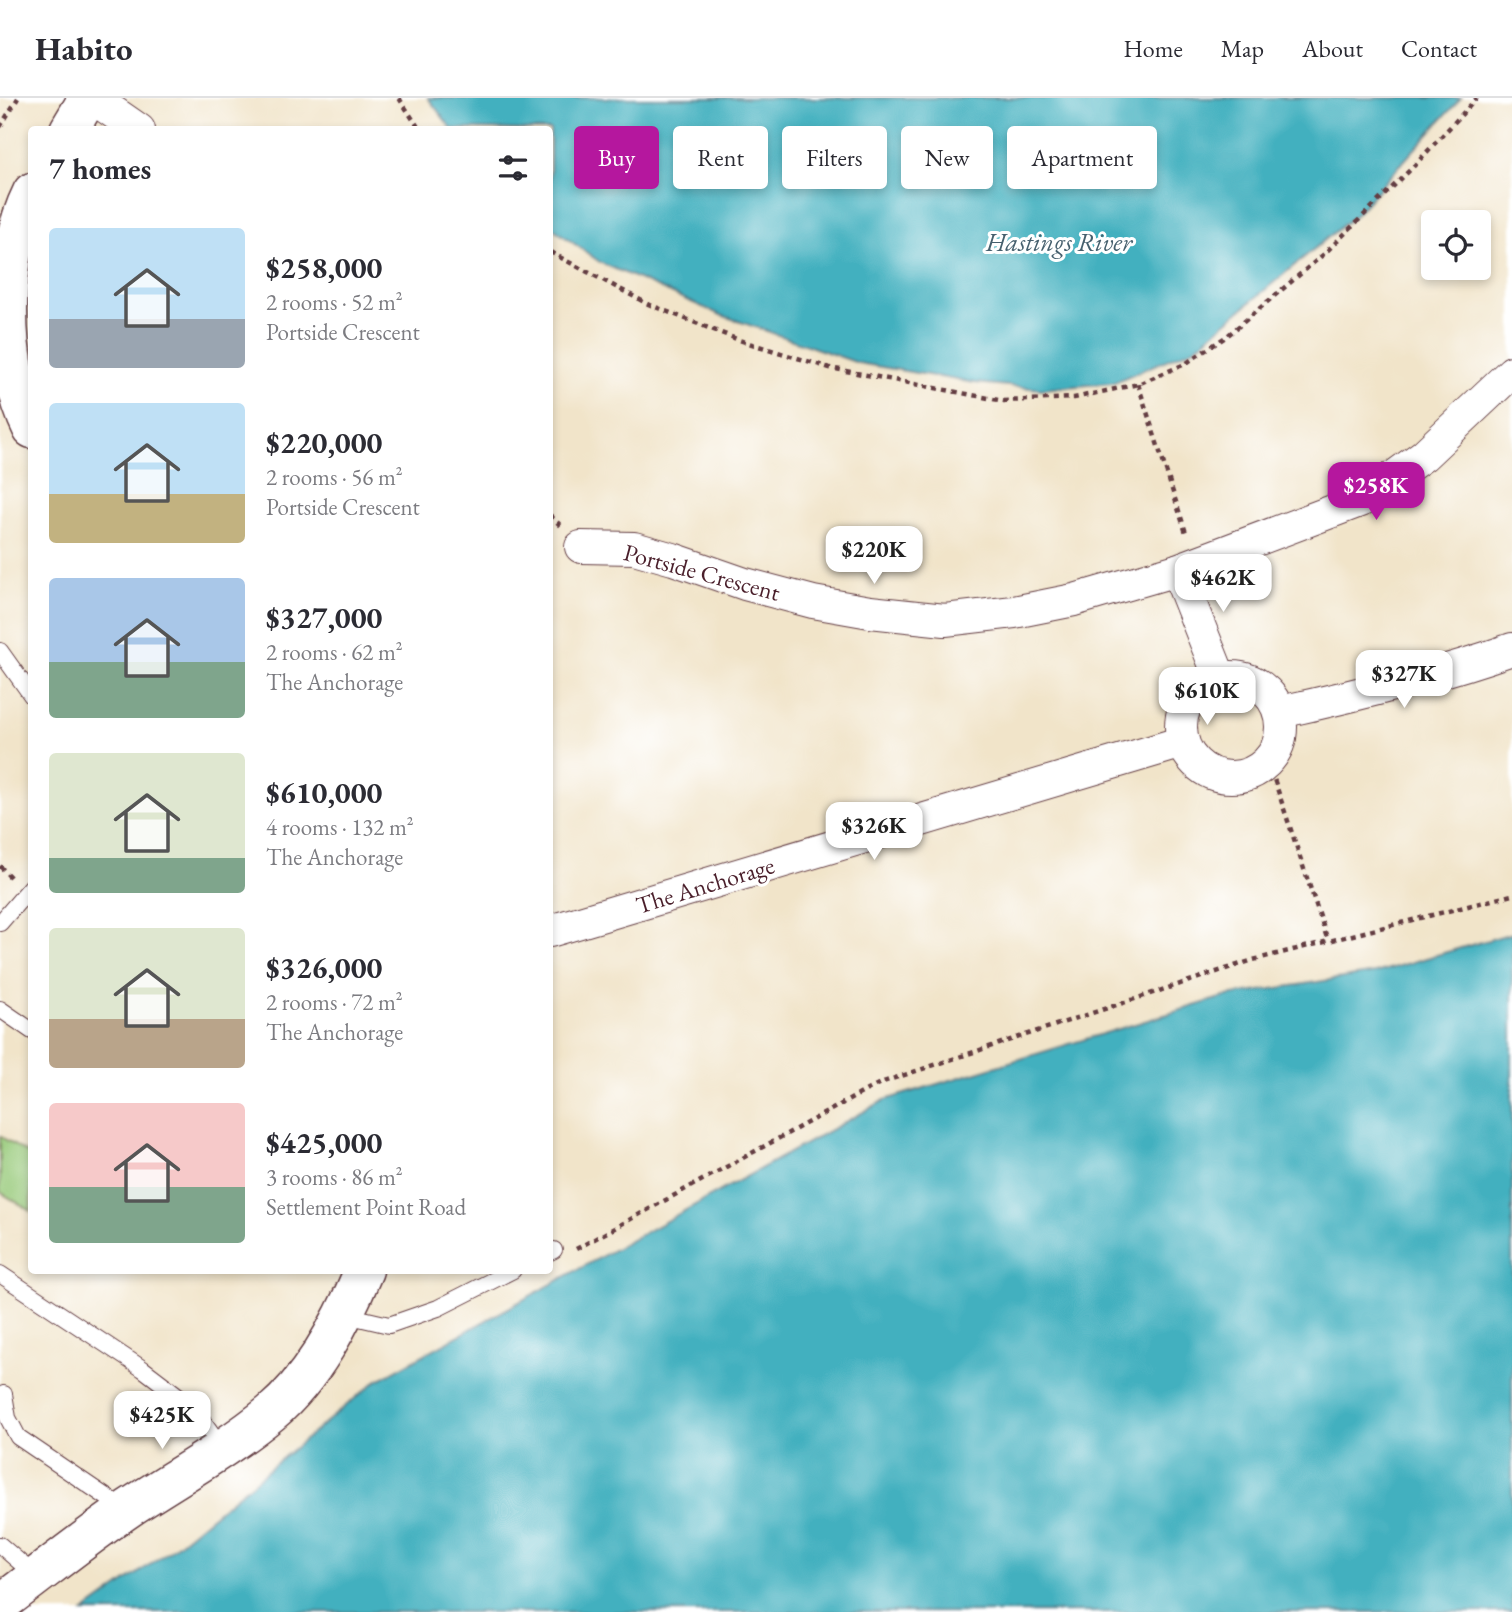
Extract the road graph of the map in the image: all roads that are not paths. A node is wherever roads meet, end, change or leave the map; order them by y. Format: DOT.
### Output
graph roads {
  1 [pos="91,98"];
  2 [pos="72,126"];
  3 [pos="134,126"];
  4 [pos="28,198"];
  5 [pos="1512,372"];
  6 [pos="28,423"];
  7 [pos="581,547"];
  8 [pos="1177,570"];
  9 [pos="1512,649"];
  10 [pos="0,651"];
  11 [pos="1220,678"];
  12 [pos="28,690"];
  13 [pos="1280,712"];
  14 [pos="1182,742"];
  15 [pos="28,891"];
  16 [pos="0,923"];
  17 [pos="553,930"];
  18 [pos="0,1009"];
  19 [pos="28,1028"];
  20 [pos="0,1274"];
  21 [pos="362,1274"];
  22 [pos="505,1274"];
  23 [pos="346,1315"];
  24 [pos="4,1394"];
  25 [pos="222,1448"];
  26 [pos="127,1510"];
  27 [pos="0,1545"];
  28 [pos="37,1577"];
  29 [pos="0,1604"];
  1 -- 2 [label="street"];
  1 -- 3 [label="street"];
  4 -- 6 [label="street"];
  5 -- 8 [label="street, Portside Crescent"];
  7 -- 8 [label="street, Portside Crescent"];
  8 -- 11 [label="street"];
  9 -- 13 [label="street"];
  10 -- 12 [label="lane"];
  11 -- 13 [label="street"];
  11 -- 14 [label="street"];
  13 -- 14 [label="street"];
  14 -- 17 [label="street, The Anchorage"];
  15 -- 16 [label="lane"];
  18 -- 19 [label="lane"];
  20 -- 25 [label="lane"];
  21 -- 23 [label="street"];
  22 -- 23 [label="lane"];
  23 -- 25 [label="street"];
  24 -- 26 [label="lane"];
  25 -- 26 [label="street"];
  26 -- 28 [label="street"];
  27 -- 28 [label="lane"];
  28 -- 29 [label="street"];
}
